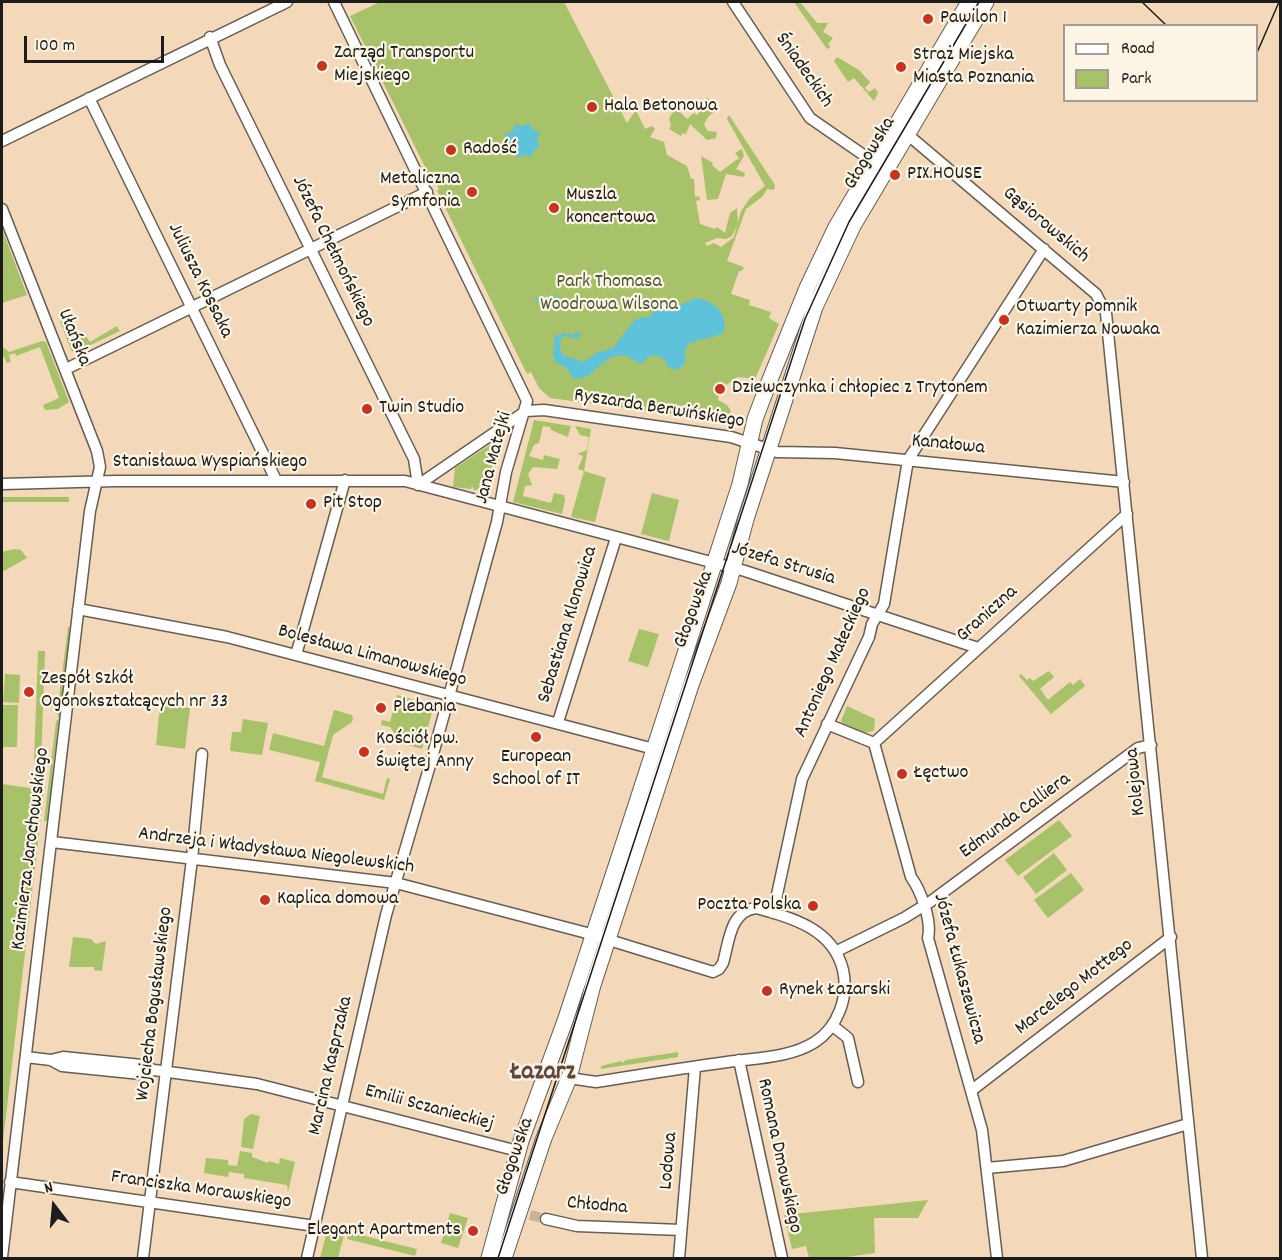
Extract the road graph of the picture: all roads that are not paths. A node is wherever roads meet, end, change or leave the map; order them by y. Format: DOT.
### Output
graph roads {
  1 [pos="287,2"];
  2 [pos="334,2"];
  3 [pos="733,2"];
  4 [pos="969,2"];
  5 [pos="986,2"];
  6 [pos="210,37"];
  7 [pos="89,98"];
  8 [pos="907,134"];
  9 [pos="2,141"];
  10 [pos="879,166"];
  11 [pos="427,192"];
  12 [pos="2,209"];
  13 [pos="310,248"];
  14 [pos="1044,249"];
  15 [pos="1102,302"];
  16 [pos="191,308"];
  17 [pos="66,369"];
  18 [pos="525,393"];
  19 [pos="544,410"];
  20 [pos="526,411"];
  21 [pos="750,443"];
  22 [pos="768,449"];
  23 [pos="908,460"];
  24 [pos="276,480"];
  25 [pos="345,480"];
  26 [pos="96,482"];
  27 [pos="1124,483"];
  28 [pos="2,484"];
  29 [pos="418,485"];
  30 [pos="498,507"];
  31 [pos="1127,514"];
  32 [pos="615,538"];
  33 [pos="714,562"];
  34 [pos="732,568"];
  35 [pos="78,609"];
  36 [pos="877,614"];
  37 [pos="978,648"];
  38 [pos="296,655"];
  39 [pos="449,697"];
  40 [pos="558,722"];
  41 [pos="827,724"];
  42 [pos="874,743"];
  43 [pos="1151,746"];
  44 [pos="654,749"];
  45 [pos="202,754"];
  46 [pos="52,842"];
  47 [pos="192,859"];
  48 [pos="396,883"];
  49 [pos="923,907"];
  50 [pos="773,912"];
  51 [pos="600,937"];
  52 [pos="1171,937"];
  53 [pos="837,951"];
  54 [pos="833,1026"];
  55 [pos="26,1057"];
  56 [pos="739,1060"];
  57 [pos="695,1067"];
  58 [pos="159,1071"];
  59 [pos="569,1077"];
  60 [pos="858,1082"];
  61 [pos="972,1090"];
  62 [pos="340,1104"];
  63 [pos="1188,1124"];
  64 [pos="518,1151"];
  65 [pos="987,1168"];
  66 [pos="10,1182"];
  67 [pos="150,1203"];
  68 [pos="546,1219"];
  69 [pos="315,1226"];
  70 [pos="681,1230"];
  71 [pos="2,1257"];
  72 [pos="143,1258"];
  73 [pos="307,1258"];
  74 [pos="489,1258"];
  75 [pos="504,1258"];
  76 [pos="679,1258"];
  77 [pos="782,1258"];
  78 [pos="997,1258"];
  79 [pos="1202,1258"];
  1 -- 6 [label="street"];
  2 -- 11 [label="street, Jana Matejki"];
  3 -- 10 [label="street, Śniadeckich"];
  4 -- 10 [label="street, Głogowska"];
  5 -- 8 [label="street, Głogowska"];
  6 -- 7 [label="street"];
  6 -- 13 [label="street, Józefa Chełmońskiego"];
  7 -- 9 [label="street"];
  7 -- 16 [label="street, Juliusza Kossaka"];
  8 -- 10 [label="street, Głogowska"];
  8 -- 14 [label="street, Gąsiorowskich"];
  10 -- 21 [label="street, Głogowska"];
  10 -- 22 [label="street, Głogowska"];
  11 -- 13 [label="street"];
  11 -- 18 [label="street, Jana Matejki"];
  12 -- 17 [label="street, Ułańska"];
  13 -- 16 [label="street"];
  13 -- 29 [label="street, Józefa Chełmońskiego"];
  14 -- 15 [label="street, Gąsiorowskich"];
  14 -- 23 [label="street, Antoniego Małeckiego"];
  15 -- 27 [label="street, Kolejowa"];
  16 -- 17 [label="street"];
  16 -- 24 [label="street, Juliusza Kossaka"];
  17 -- 26 [label="street, Ułańska"];
  18 -- 19 [label="street, Ryszarda Berwińskiego"];
  18 -- 20 [label="street, Jana Matejki"];
  19 -- 20 [label="street, Ryszarda Berwińskiego"];
  19 -- 21 [label="street, Ryszarda Berwińskiego"];
  20 -- 29 [label="street"];
  20 -- 30 [label="street, Jana Matejki"];
  21 -- 22 [label="street, Ryszarda Berwińskiego"];
  21 -- 33 [label="street, Głogowska"];
  22 -- 23 [label="street, Kanałowa"];
  22 -- 34 [label="street, Głogowska"];
  23 -- 27 [label="street, Kanałowa"];
  23 -- 36 [label="street, Antoniego Małeckiego"];
  24 -- 25 [label="street, Stanisława Wyspiańskiego"];
  24 -- 26 [label="street, Stanisława Wyspiańskiego"];
  25 -- 29 [label="street, Stanisława Wyspiańskiego"];
  25 -- 38 [label="street"];
  26 -- 28 [label="street, Stanisława Wyspiańskiego"];
  26 -- 35 [label="street, Kazimierza Jarochowskiego"];
  27 -- 31 [label="street, Kolejowa"];
  29 -- 30 [label="street, Stanisława Wyspiańskiego"];
  30 -- 32 [label="street, Stanisława Wyspiańskiego"];
  30 -- 39 [label="street, Jana Matejki"];
  31 -- 37 [label="street, Graniczna"];
  31 -- 43 [label="street, Kolejowa"];
  32 -- 33 [label="street, Stanisława Wyspiańskiego"];
  32 -- 40 [label="street, Sebastiana Klonowica"];
  33 -- 34 [label="street, Józefa Strusia"];
  33 -- 44 [label="street, Głogowska"];
  34 -- 36 [label="street, Józefa Strusia"];
  34 -- 51 [label="street, Głogowska"];
  35 -- 38 [label="street, Bolesława Limanowskiego"];
  35 -- 46 [label="street, Kazimierza Jarochowskiego"];
  36 -- 37 [label="street, Józefa Strusia"];
  36 -- 41 [label="street, Antoniego Małeckiego"];
  37 -- 42 [label="street, Graniczna"];
  38 -- 39 [label="street, Bolesława Limanowskiego"];
  39 -- 40 [label="street, Bolesława Limanowskiego"];
  39 -- 48 [label="street, Jana Matejki"];
  40 -- 44 [label="street, Bolesława Limanowskiego"];
  41 -- 42 [label="street"];
  41 -- 50 [label="street, Antoniego Małeckiego"];
  42 -- 49 [label="street, Józefa Łukaszewicza"];
  43 -- 49 [label="street, Edmunda Calliera"];
  43 -- 52 [label="street, Kolejowa"];
  44 -- 51 [label="street, Głogowska"];
  45 -- 47 [label="street, Wojciecha Bogusławskiego"];
  46 -- 47 [label="street, Andrzeja i Władysława Niegolewskich"];
  46 -- 55 [label="street, Kazimierza Jarochowskiego"];
  47 -- 48 [label="street, Andrzeja i Władysława Niegolewskich"];
  47 -- 58 [label="street, Wojciecha Bogusławskiego"];
  48 -- 51 [label="street, Andrzeja i Władysława Niegolewskich"];
  48 -- 62 [label="street, Marcina Kasprzaka"];
  49 -- 53 [label="street, Edmunda Calliera"];
  49 -- 61 [label="street, Józefa Łukaszewicza"];
  50 -- 51 [label="street, Andrzeja i Władysława Niegolewskich"];
  50 -- 53 [label="street"];
  51 -- 59 [label="street, Głogowska"];
  51 -- 64 [label="street, Głogowska"];
  52 -- 61 [label="street, Marcelego Mottego"];
  52 -- 63 [label="street, Kolejowa"];
  53 -- 54 [label="street"];
  54 -- 56 [label="street"];
  54 -- 60 [label="street"];
  55 -- 58 [label="street, Emilii Sczanieckiej"];
  55 -- 66 [label="street, Kazimierza Jarochowskiego"];
  56 -- 57 [label="street"];
  56 -- 77 [label="street, Romana Dmowskiego"];
  57 -- 59 [label="street"];
  57 -- 70 [label="street, Lodowa"];
  58 -- 62 [label="street, Emilii Sczanieckiej"];
  58 -- 67 [label="street, Wojciecha Bogusławskiego"];
  59 -- 75 [label="street, Głogowska"];
  61 -- 65 [label="street, Józefa Łukaszewicza"];
  62 -- 64 [label="street, Emilii Sczanieckiej"];
  62 -- 69 [label="street, Marcina Kasprzaka"];
  63 -- 65 [label="street"];
  63 -- 79 [label="street, Kolejowa"];
  64 -- 74 [label="street, Głogowska"];
  65 -- 78 [label="street, Józefa Łukaszewicza"];
  66 -- 67 [label="street, Franciszka Morawskiego"];
  66 -- 71 [label="street, Kazimierza Jarochowskiego"];
  67 -- 69 [label="street, Franciszka Morawskiego"];
  67 -- 72 [label="street, Wojciecha Bogusławskiego"];
  68 -- 70 [label="street, Chłodna"];
  69 -- 73 [label="street, Marcina Kasprzaka"];
  70 -- 76 [label="street, Lodowa"];
}
